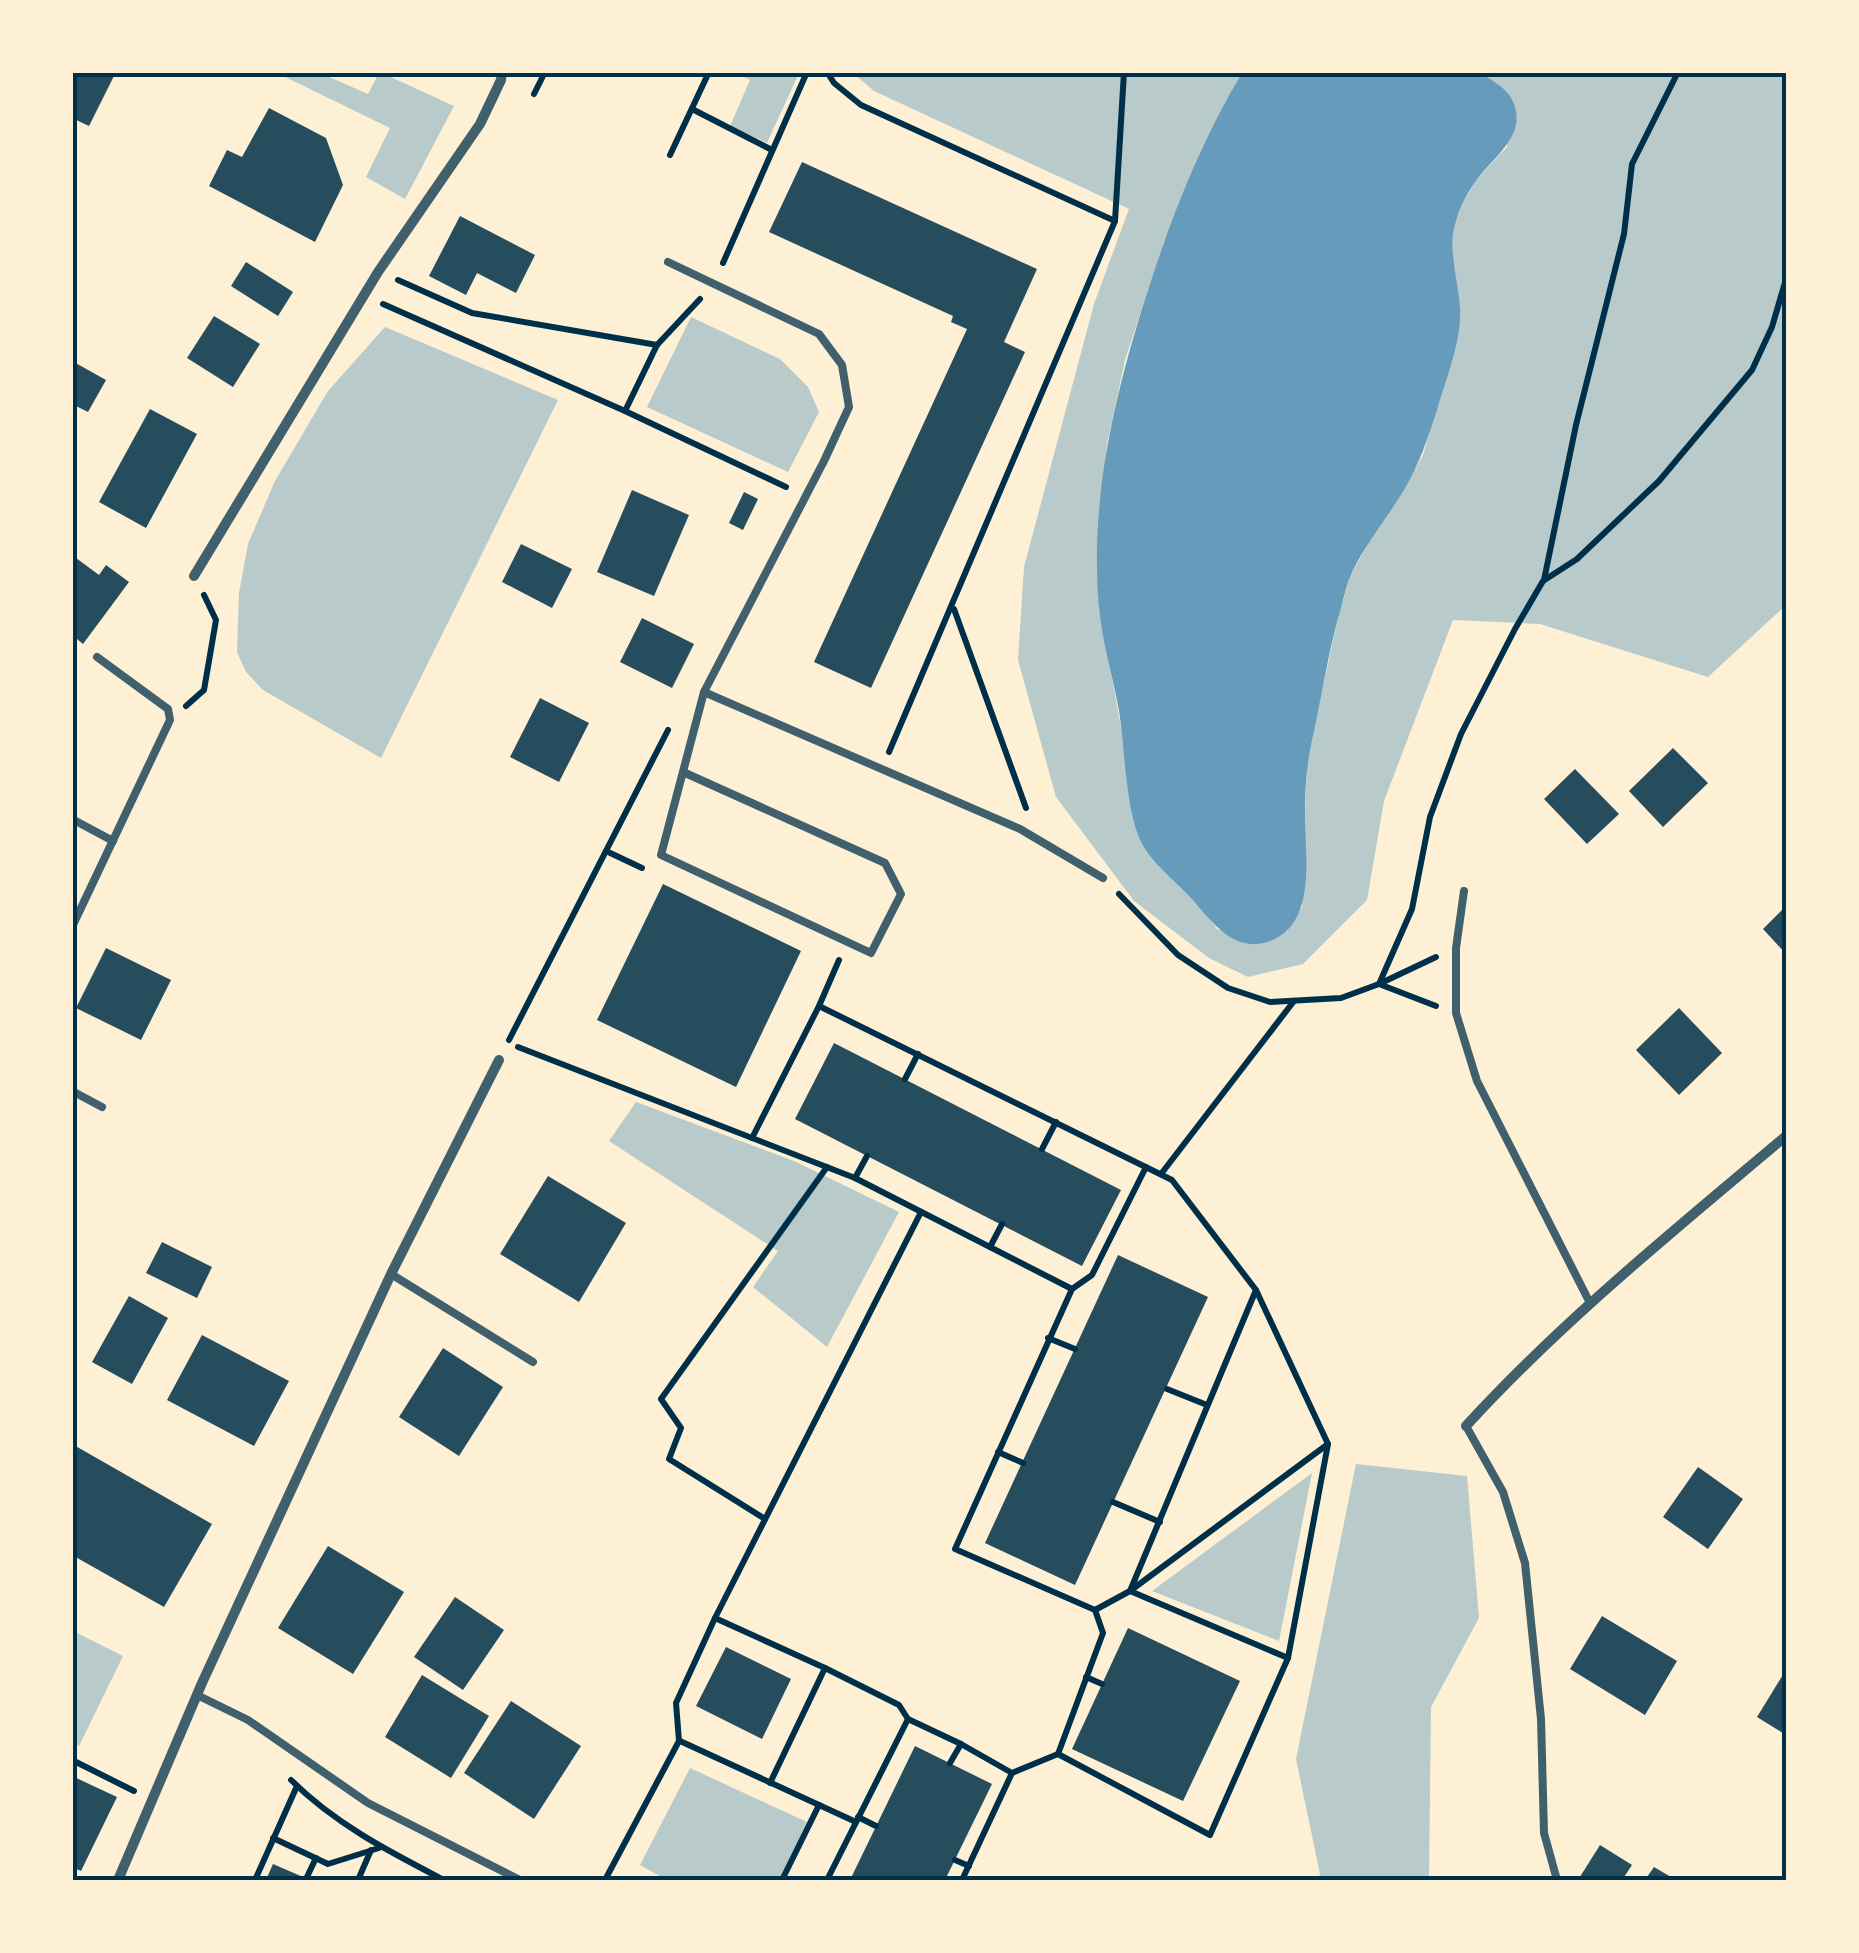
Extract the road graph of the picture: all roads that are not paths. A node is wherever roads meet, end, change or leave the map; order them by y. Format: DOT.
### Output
graph roads {
  1 [pos="502,72"];
  2 [pos="668,262"];
  3 [pos="194,576"];
  4 [pos="97,658"];
  5 [pos="704,692"];
  6 [pos="683,772"];
  7 [pos="72,819"];
  8 [pos="112,841"];
  9 [pos="1103,878"];
  10 [pos="1464,891"];
  11 [pos="72,927"];
  12 [pos="499,1060"];
  13 [pos="72,1091"];
  14 [pos="102,1107"];
  15 [pos="1786,1136"];
  16 [pos="391,1274"];
  17 [pos="1590,1303"];
  18 [pos="533,1362"];
  19 [pos="1466,1426"];
  20 [pos="197,1695"];
  21 [pos="118,1880"];
  22 [pos="520,1880"];
  23 [pos="1556,1880"];
  1 -- 3 [label="street"];
  2 -- 5 [label="lane"];
  4 -- 8 [label="lane"];
  5 -- 6 [label="lane"];
  5 -- 9 [label="lane"];
  6 -- 6 [label="lane"];
  7 -- 8 [label="lane"];
  8 -- 11 [label="lane"];
  10 -- 17 [label="lane"];
  12 -- 16 [label="street"];
  13 -- 14 [label="lane"];
  15 -- 17 [label="street"];
  16 -- 18 [label="lane"];
  16 -- 20 [label="street"];
  17 -- 19 [label="street"];
  19 -- 23 [label="lane"];
  20 -- 21 [label="street"];
  20 -- 22 [label="lane"];
}
